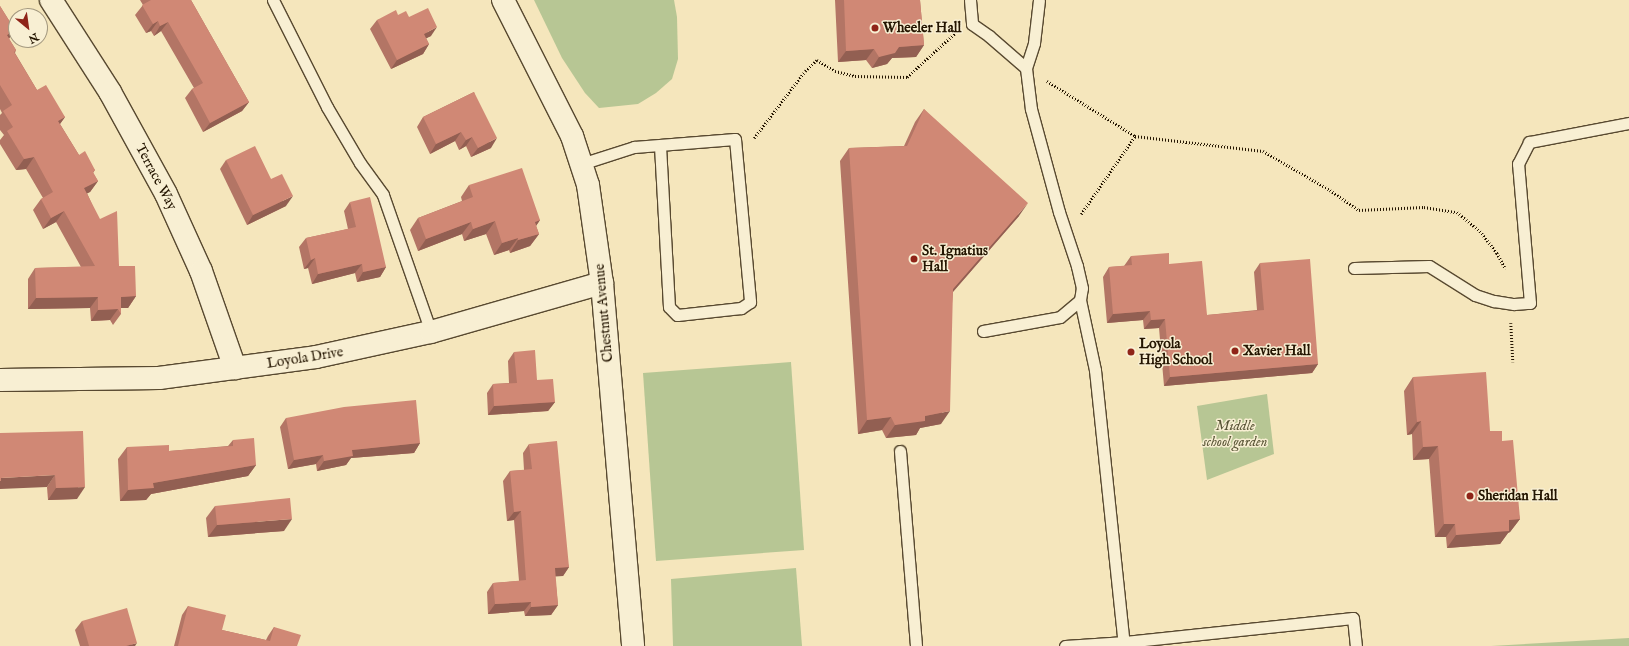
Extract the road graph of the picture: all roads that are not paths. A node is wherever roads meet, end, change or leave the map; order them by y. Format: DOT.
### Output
graph roads {
  1 [pos="51,0"];
  2 [pos="273,0"];
  3 [pos="503,0"];
  4 [pos="970,0"];
  5 [pos="1039,0"];
  6 [pos="1026,68"];
  7 [pos="1629,123"];
  8 [pos="660,146"];
  9 [pos="581,164"];
  10 [pos="1354,268"];
  11 [pos="602,283"];
  12 [pos="1080,300"];
  13 [pos="983,331"];
  14 [pos="432,332"];
  15 [pos="235,368"];
  16 [pos="0,380"];
  17 [pos="900,451"];
  18 [pos="1124,644"];
  19 [pos="633,646"];
  20 [pos="916,646"];
  21 [pos="1065,646"];
  22 [pos="1356,646"];
  1 -- 15 [label="street, Terrace Way"];
  2 -- 14 [label="lane"];
  3 -- 9 [label="street, Chestnut Avenue"];
  4 -- 6 [label="lane"];
  5 -- 6 [label="lane"];
  6 -- 12 [label="lane"];
  7 -- 10 [label="lane"];
  8 -- 8 [label="lane"];
  8 -- 9 [label="lane"];
  9 -- 11 [label="street, Chestnut Avenue"];
  11 -- 14 [label="street, Loyola Drive"];
  11 -- 19 [label="street, Chestnut Avenue"];
  12 -- 13 [label="lane"];
  12 -- 18 [label="lane"];
  14 -- 15 [label="street, Loyola Drive"];
  15 -- 16 [label="street, Loyola Drive"];
  17 -- 20 [label="lane"];
  18 -- 21 [label="lane"];
  18 -- 22 [label="lane"];
}
